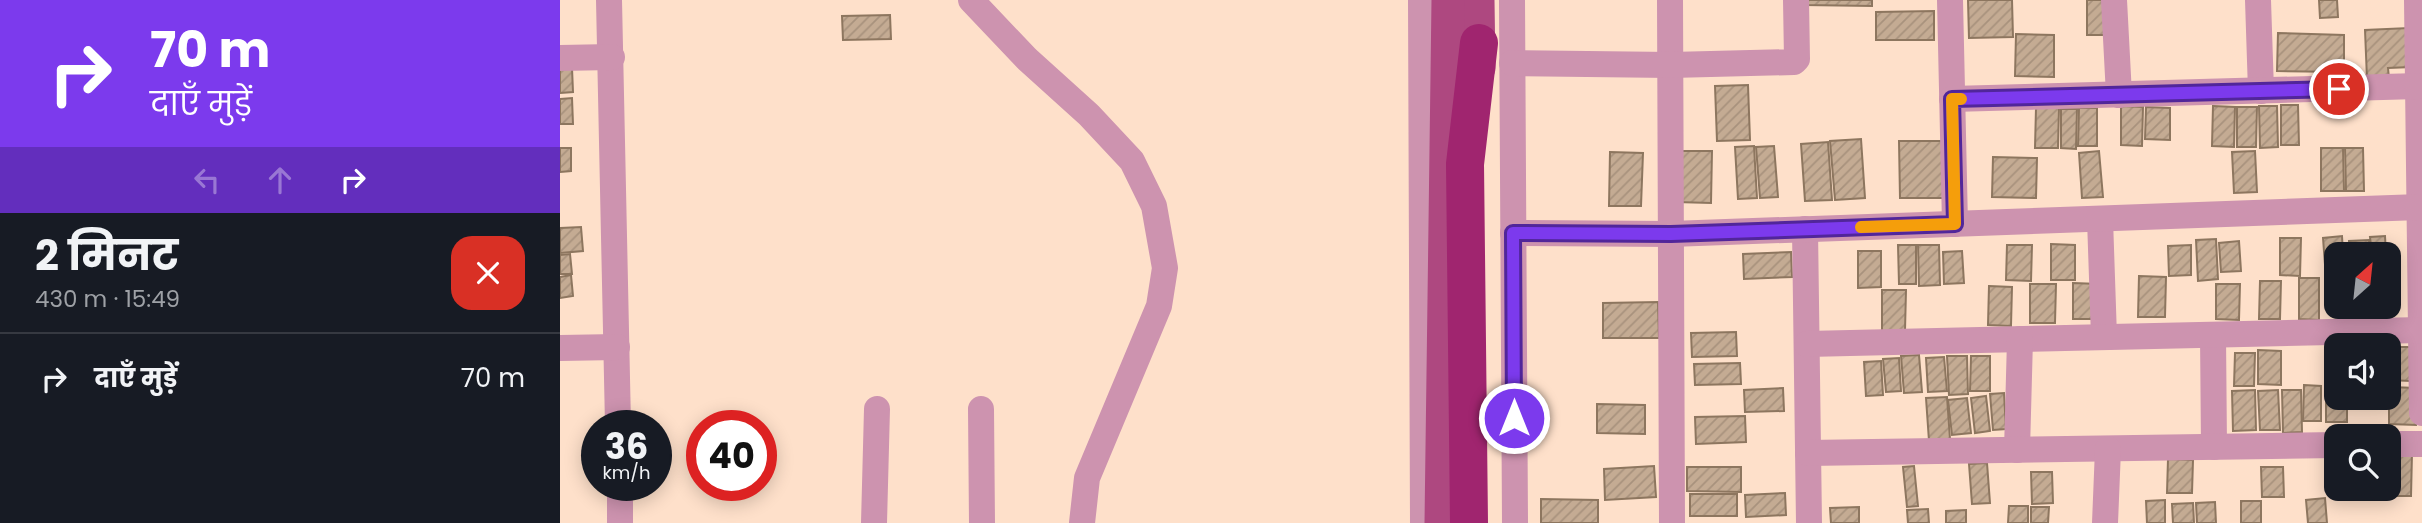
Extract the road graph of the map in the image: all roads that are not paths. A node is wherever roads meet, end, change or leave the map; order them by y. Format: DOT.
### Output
graph roads {
  1 [pos="609,0"];
  2 [pos="971,0"];
  3 [pos="1420,0"];
  4 [pos="1448,0"];
  5 [pos="1478,0"];
  6 [pos="1511,0"];
  7 [pos="1670,0"];
  8 [pos="1796,0"];
  9 [pos="1950,0"];
  10 [pos="2114,0"];
  11 [pos="2258,0"];
  12 [pos="2417,0"];
  13 [pos="1479,43"];
  14 [pos="612,57"];
  15 [pos="560,58"];
  16 [pos="1512,63"];
  17 [pos="1671,65"];
  18 [pos="2418,86"];
  19 [pos="2261,91"];
  20 [pos="2119,95"];
  21 [pos="1952,99"];
  22 [pos="2420,142"];
  23 [pos="2420,207"];
  24 [pos="2100,219"];
  25 [pos="1955,224"];
  26 [pos="1805,229"];
  27 [pos="1513,233"];
  28 [pos="1671,234"];
  29 [pos="2421,330"];
  30 [pos="2213,335"];
  31 [pos="2104,337"];
  32 [pos="2020,339"];
  33 [pos="1807,344"];
  34 [pos="617,347"];
  35 [pos="560,348"];
  36 [pos="877,409"];
  37 [pos="981,409"];
  38 [pos="618,410"];
  39 [pos="2422,413"];
  40 [pos="2401,444"];
  41 [pos="2422,444"];
  42 [pos="2324,445"];
  43 [pos="2214,447"];
  44 [pos="2108,449"];
  45 [pos="2017,450"];
  46 [pos="1808,453"];
  47 [pos="620,501"];
  48 [pos="620,523"];
  49 [pos="874,523"];
  50 [pos="982,523"];
  51 [pos="1082,523"];
  52 [pos="1423,523"];
  53 [pos="1441,523"];
  54 [pos="1469,523"];
  55 [pos="1486,523"];
  56 [pos="1515,523"];
  57 [pos="1672,523"];
  58 [pos="1809,523"];
  59 [pos="2105,523"];
  1 -- 14 [label="street"];
  2 -- 51 [label="street"];
  3 -- 52 [label="street"];
  4 -- 53 [label="main road"];
  5 -- 13 [label="main road"];
  6 -- 16 [label="street"];
  7 -- 17 [label="street"];
  8 -- 17 [label="street"];
  9 -- 21 [label="street"];
  10 -- 20 [label="street"];
  11 -- 19 [label="street"];
  12 -- 18 [label="street"];
  13 -- 54 [label="highway"];
  13 -- 55 [label="main road"];
  14 -- 15 [label="street"];
  14 -- 34 [label="street"];
  16 -- 17 [label="street"];
  16 -- 27 [label="street"];
  17 -- 28 [label="street"];
  18 -- 19 [label="street"];
  18 -- 22 [label="street"];
  19 -- 20 [label="street"];
  20 -- 21 [label="street"];
  21 -- 25 [label="street"];
  22 -- 23 [label="street"];
  23 -- 24 [label="street"];
  23 -- 29 [label="street"];
  24 -- 25 [label="street"];
  24 -- 31 [label="street"];
  25 -- 26 [label="street"];
  26 -- 28 [label="street"];
  26 -- 33 [label="street"];
  27 -- 28 [label="street"];
  27 -- 56 [label="street"];
  28 -- 57 [label="street"];
  29 -- 30 [label="street"];
  29 -- 39 [label="street"];
  30 -- 31 [label="street"];
  30 -- 43 [label="street"];
  31 -- 32 [label="street"];
  32 -- 33 [label="street"];
  32 -- 45 [label="street"];
  33 -- 46 [label="street"];
  34 -- 35 [label="street"];
  34 -- 38 [label="street"];
  36 -- 49 [label="street"];
  37 -- 50 [label="street"];
  40 -- 41 [label="street"];
  42 -- 43 [label="street"];
  43 -- 44 [label="street"];
  44 -- 45 [label="street"];
  44 -- 59 [label="street"];
  45 -- 46 [label="street"];
  46 -- 58 [label="street"];
  47 -- 48 [label="street"];
}
